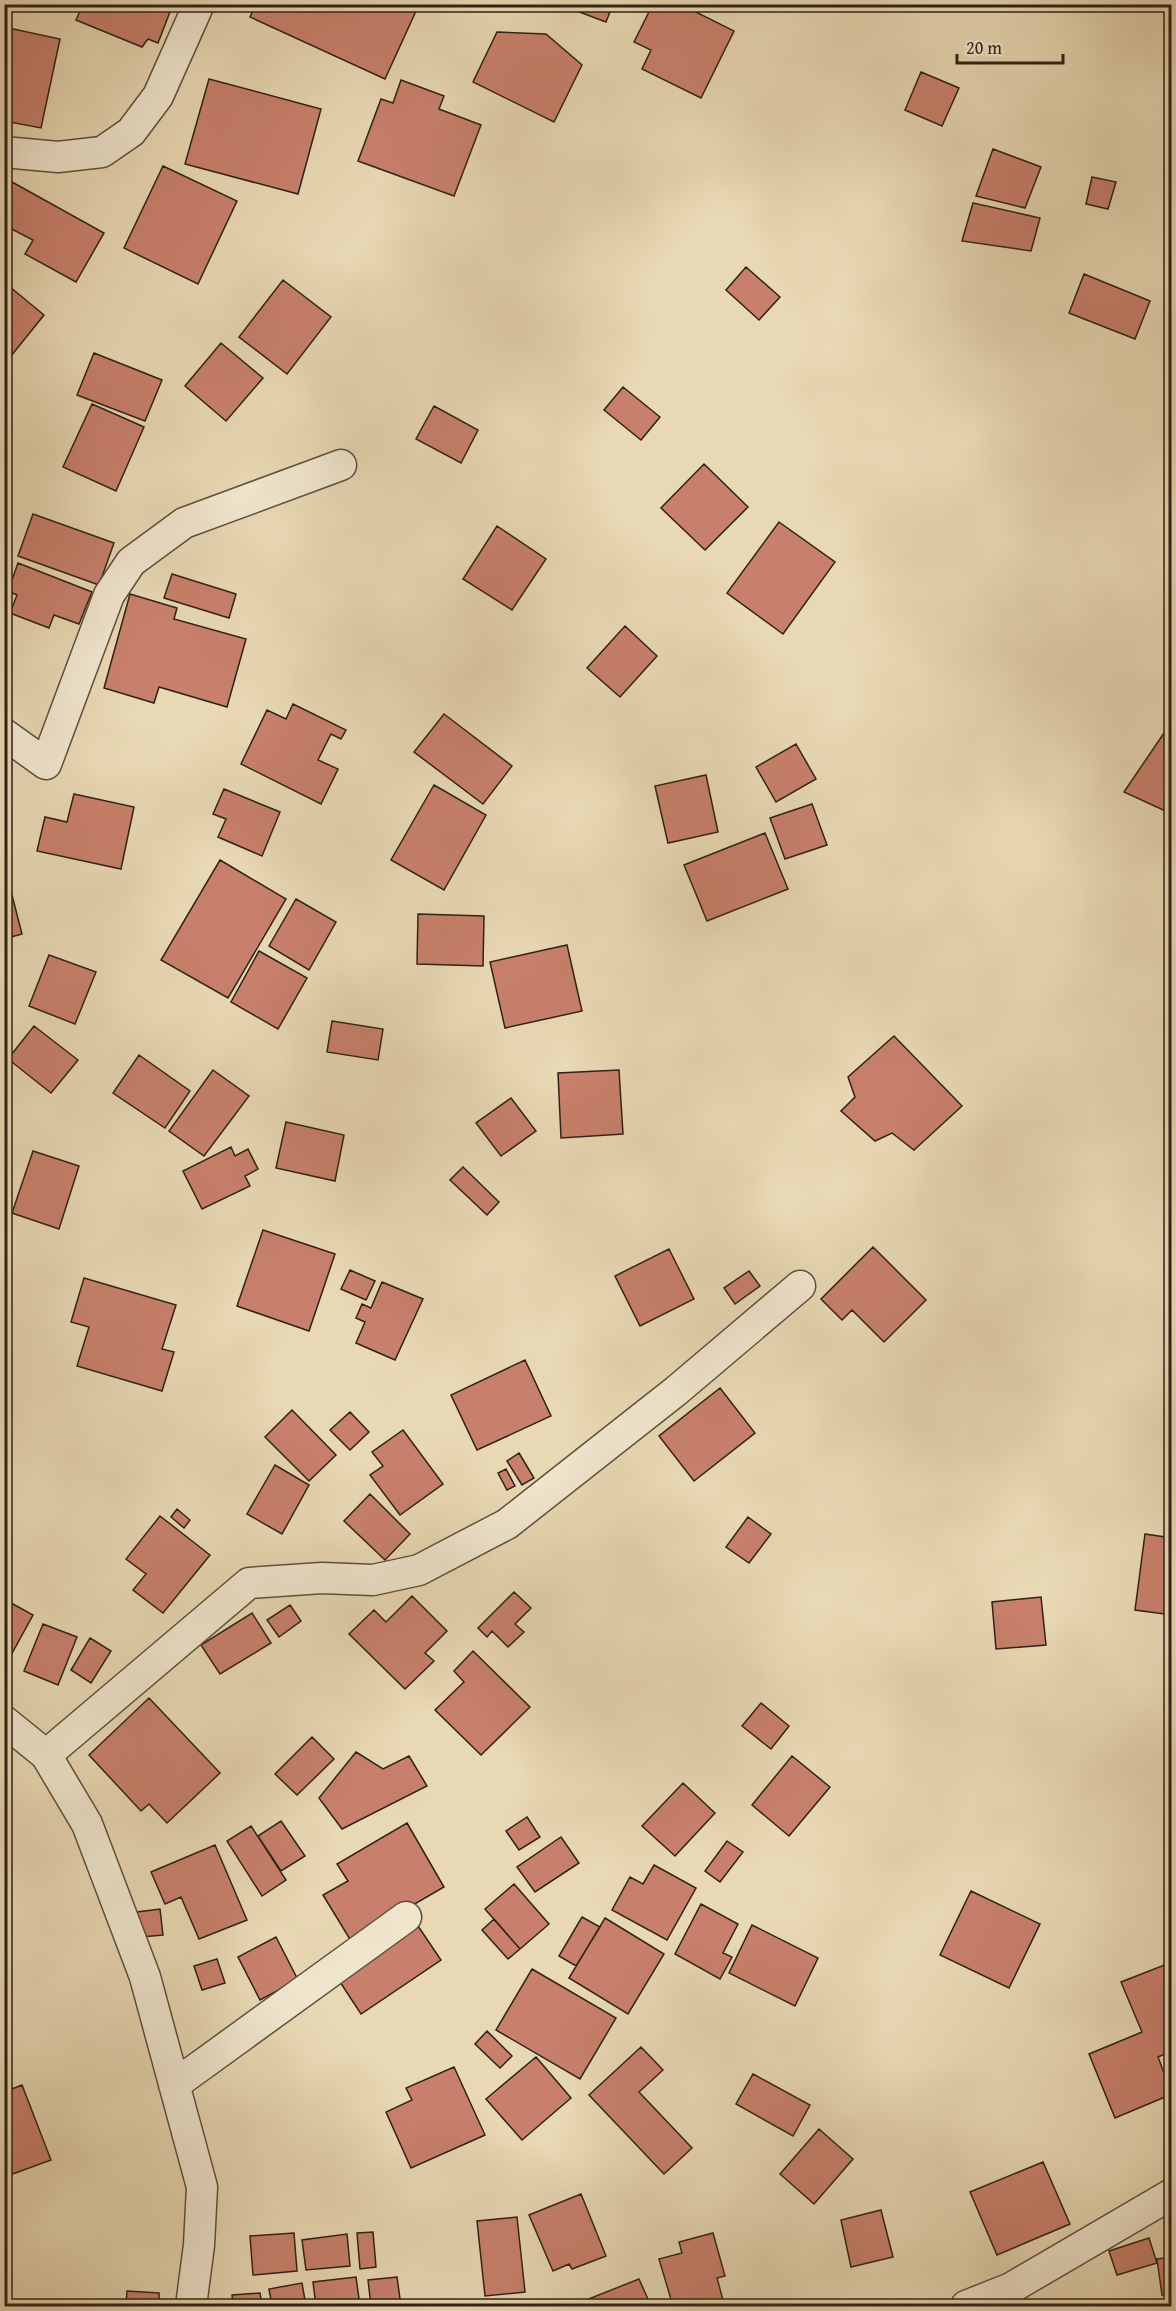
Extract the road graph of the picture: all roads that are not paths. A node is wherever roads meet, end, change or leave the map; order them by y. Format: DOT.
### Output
graph roads {
  1 [pos="199,4"];
  2 [pos="4,152"];
  3 [pos="341,465"];
  4 [pos="4,734"];
  5 [pos="800,1286"];
  6 [pos="4,1721"];
  7 [pos="46,1755"];
  8 [pos="406,1917"];
  9 [pos="174,2085"];
  10 [pos="1172,2194"];
  11 [pos="191,2307"];
  12 [pos="966,2307"];
  1 -- 2 [label="street"];
  3 -- 4 [label="street"];
  5 -- 7 [label="street"];
  6 -- 7 [label="street"];
  7 -- 9 [label="street"];
  8 -- 9 [label="street"];
  9 -- 11 [label="street"];
  10 -- 12 [label="street"];
}
